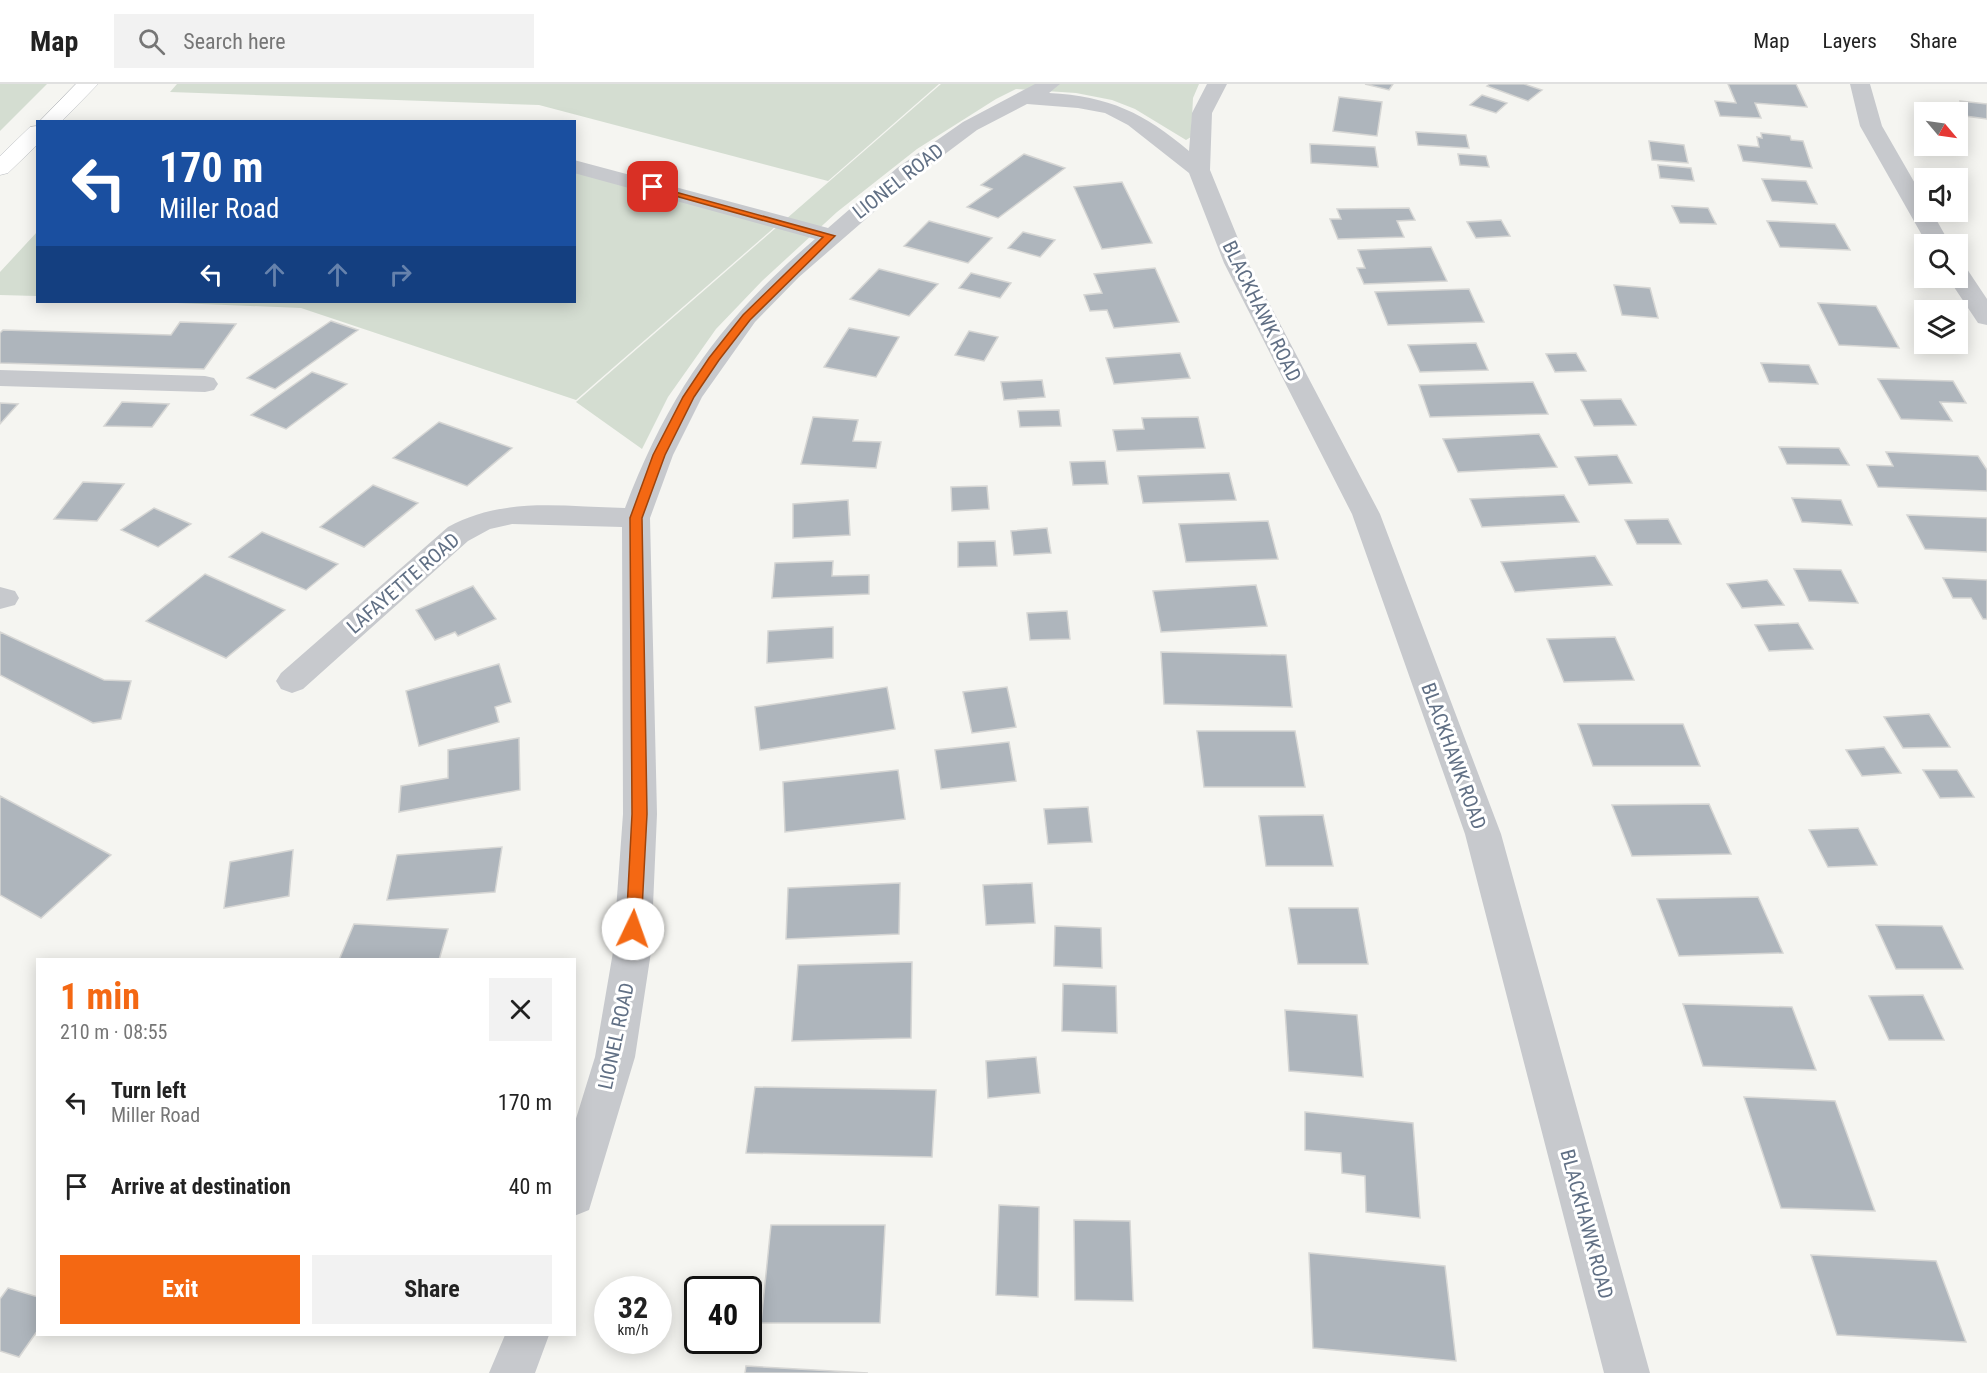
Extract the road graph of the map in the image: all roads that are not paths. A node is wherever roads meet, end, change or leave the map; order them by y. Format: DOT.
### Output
graph roads {
  1 [pos="88,84"];
  2 [pos="1050,84"];
  3 [pos="1217,84"];
  4 [pos="1860,84"];
  5 [pos="1019,98"];
  6 [pos="51,120"];
  7 [pos="36,128"];
  8 [pos="36,134"];
  9 [pos="0,141"];
  10 [pos="576,167"];
  11 [pos="0,168"];
  12 [pos="1199,170"];
  13 [pos="1933,234"];
  14 [pos="830,236"];
  15 [pos="1967,288"];
  16 [pos="1987,318"];
  17 [pos="0,378"];
  18 [pos="206,384"];
  19 [pos="636,518"];
  20 [pos="292,681"];
  21 [pos="576,1189"];
  22 [pos="527,1336"];
  23 [pos="512,1373"];
  24 [pos="1627,1373"];
  1 -- 6 [label="main road"];
  2 -- 5 [label="street, LIONEL ROAD"];
  3 -- 12 [label="street, BLACKHAWK ROAD"];
  4 -- 13 [label="street"];
  5 -- 12 [label="street, BLACKHAWK ROAD"];
  5 -- 14 [label="street, LIONEL ROAD"];
  7 -- 9 [label="main road"];
  8 -- 11 [label="main road"];
  10 -- 14 [label="street"];
  12 -- 24 [label="street, BLACKHAWK ROAD"];
  14 -- 19 [label="street, LIONEL ROAD"];
  15 -- 16 [label="street"];
  17 -- 18 [label="street"];
  19 -- 20 [label="street, LAFAYETTE ROAD"];
  19 -- 21 [label="street, LIONEL ROAD"];
  22 -- 23 [label="street"];
}
